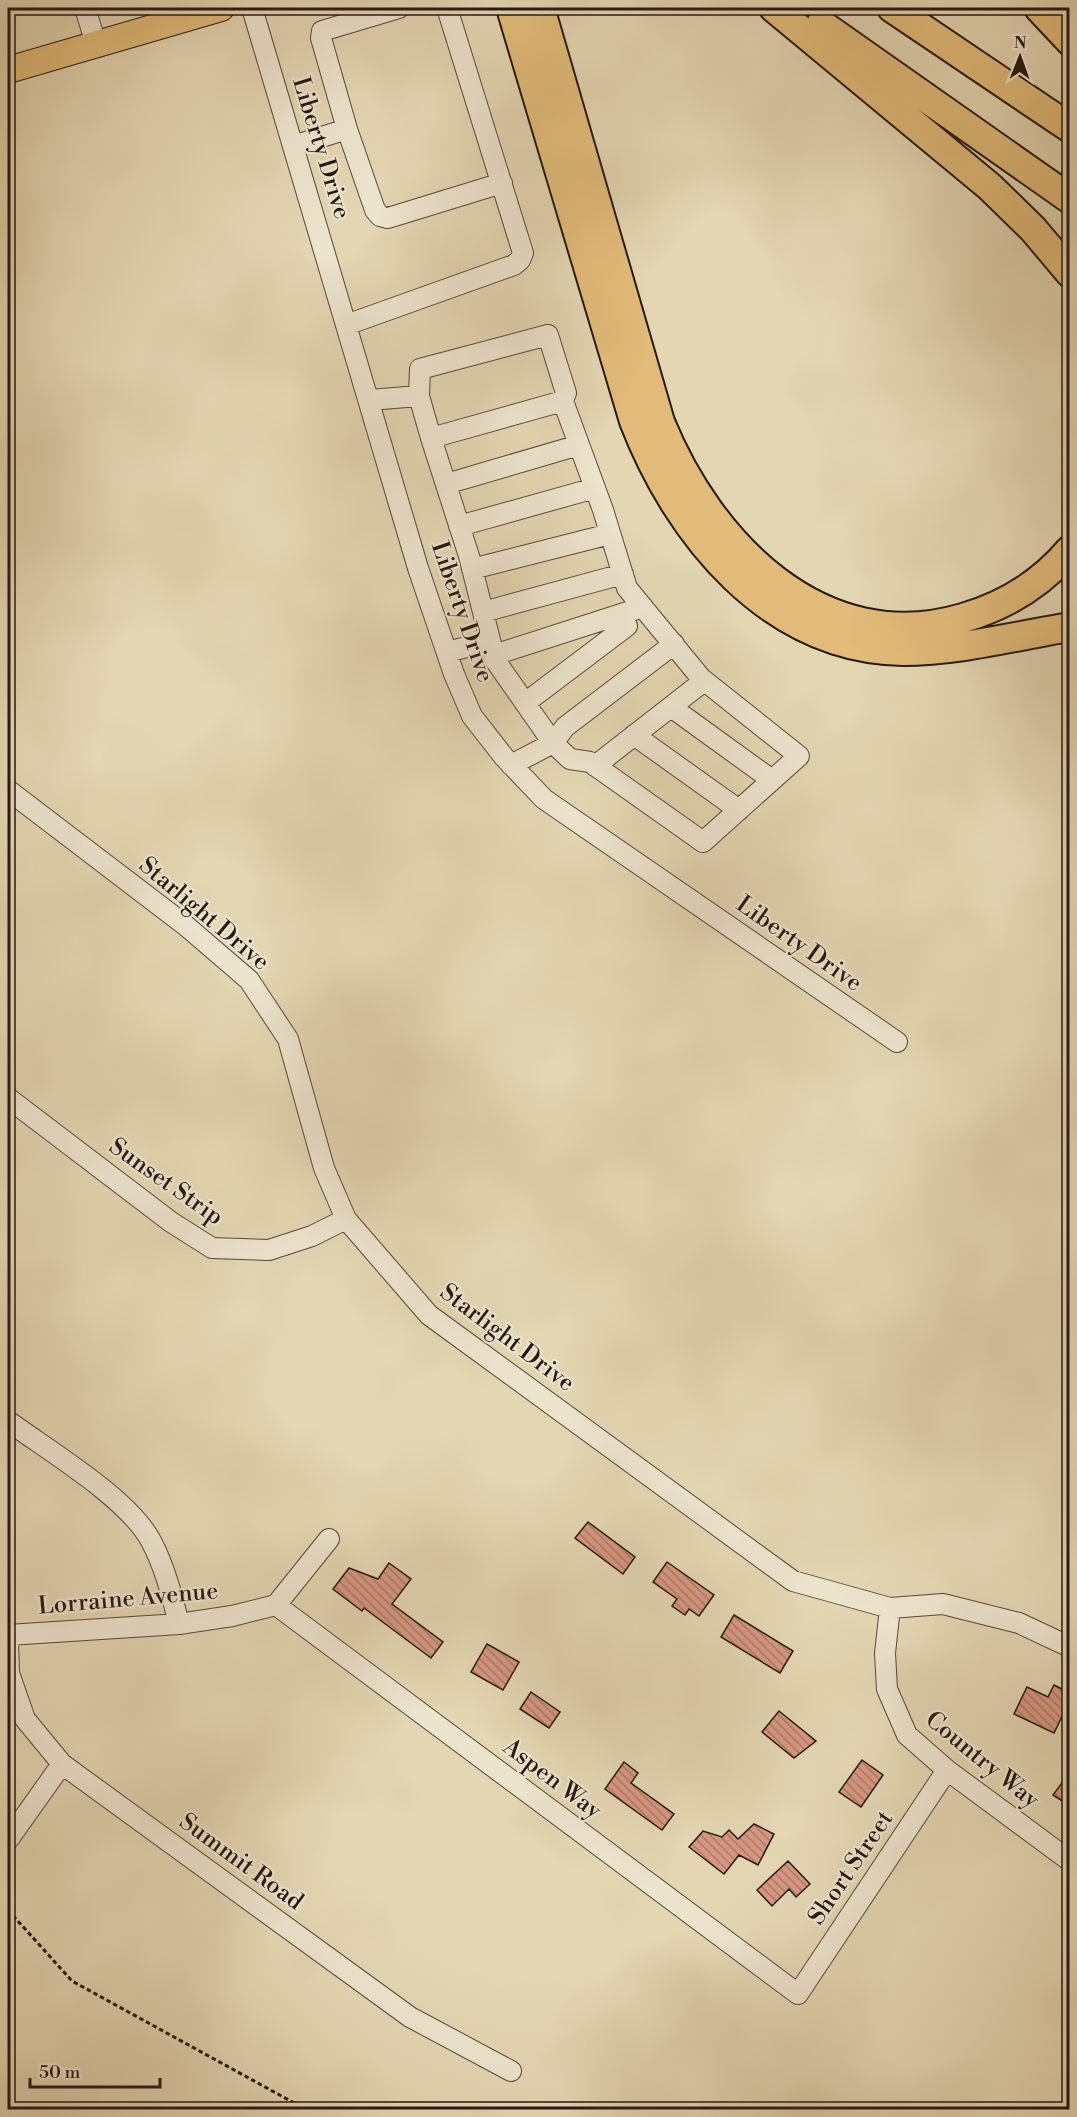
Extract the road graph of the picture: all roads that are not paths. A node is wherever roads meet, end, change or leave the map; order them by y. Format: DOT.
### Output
graph roads {
  1 [pos="85,8"];
  2 [pos="220,8"];
  3 [pos="252,8"];
  4 [pos="399,8"];
  5 [pos="447,8"];
  6 [pos="511,8"];
  7 [pos="540,8"];
  8 [pos="774,8"];
  9 [pos="796,8"];
  10 [pos="892,8"];
  11 [pos="1039,8"];
  12 [pos="1070,41"];
  13 [pos="96,44"];
  14 [pos="8,70"];
  15 [pos="1070,128"];
  16 [pos="347,129"];
  17 [pos="293,146"];
  18 [pos="502,183"];
  19 [pos="1070,199"];
  20 [pos="1070,273"];
  21 [pos="346,325"];
  22 [pos="420,396"];
  23 [pos="369,400"];
  24 [pos="563,401"];
  25 [pos="431,438"];
  26 [pos="579,445"];
  27 [pos="446,484"];
  28 [pos="595,488"];
  29 [pos="459,526"];
  30 [pos="610,534"];
  31 [pos="1070,550"];
  32 [pos="472,569"];
  33 [pos="623,574"];
  34 [pos="643,608"];
  35 [pos="483,612"];
  36 [pos="620,615"];
  37 [pos="1070,627"];
  38 [pos="674,644"];
  39 [pos="492,648"];
  40 [pos="447,652"];
  41 [pos="704,681"];
  42 [pos="525,703"];
  43 [pos="671,707"];
  44 [pos="634,735"];
  45 [pos="553,743"];
  46 [pos="511,765"];
  47 [pos="595,766"];
  48 [pos="771,780"];
  49 [pos="8,790"];
  50 [pos="739,810"];
  51 [pos="897,1042"];
  52 [pos="8,1098"];
  53 [pos="346,1219"];
  54 [pos="8,1421"];
  55 [pos="329,1539"];
  56 [pos="276,1605"];
  57 [pos="890,1608"];
  58 [pos="179,1624"];
  59 [pos="8,1637"];
  60 [pos="1070,1647"];
  61 [pos="62,1764"];
  62 [pos="947,1770"];
  63 [pos="8,1840"];
  64 [pos="1070,1861"];
  65 [pos="798,1994"];
  66 [pos="511,2071"];
  1 -- 13 [label="street"];
  2 -- 13 [label="main road"];
  3 -- 17 [label="street, Liberty Drive"];
  4 -- 16 [label="street"];
  5 -- 18 [label="street"];
  6 -- 37 [label="highway"];
  7 -- 31 [label="highway"];
  8 -- 20 [label="highway"];
  9 -- 19 [label="highway"];
  10 -- 15 [label="highway"];
  11 -- 12 [label="highway"];
  13 -- 14 [label="main road"];
  16 -- 17 [label="street"];
  16 -- 18 [label="street"];
  17 -- 21 [label="street, Liberty Drive"];
  18 -- 21 [label="street"];
  21 -- 23 [label="street, Liberty Drive"];
  22 -- 23 [label="street"];
  22 -- 24 [label="street"];
  22 -- 25 [label="street"];
  23 -- 40 [label="street, Liberty Drive"];
  24 -- 25 [label="street"];
  24 -- 26 [label="street"];
  25 -- 27 [label="street"];
  26 -- 27 [label="street"];
  26 -- 28 [label="street"];
  27 -- 29 [label="street"];
  28 -- 29 [label="street"];
  28 -- 30 [label="street"];
  29 -- 32 [label="street"];
  30 -- 32 [label="street"];
  30 -- 33 [label="street"];
  32 -- 35 [label="street"];
  33 -- 34 [label="street"];
  33 -- 35 [label="street"];
  34 -- 36 [label="street"];
  34 -- 38 [label="street"];
  35 -- 39 [label="street"];
  36 -- 39 [label="street"];
  36 -- 42 [label="street"];
  38 -- 41 [label="street"];
  38 -- 45 [label="street"];
  39 -- 40 [label="street"];
  39 -- 42 [label="street"];
  40 -- 46 [label="street, Liberty Drive"];
  41 -- 43 [label="street"];
  41 -- 48 [label="street"];
  42 -- 45 [label="street"];
  43 -- 44 [label="street"];
  43 -- 48 [label="street"];
  44 -- 47 [label="street"];
  44 -- 50 [label="street"];
  45 -- 46 [label="street"];
  45 -- 47 [label="street"];
  46 -- 51 [label="street, Liberty Drive"];
  47 -- 50 [label="street"];
  48 -- 50 [label="street"];
  49 -- 53 [label="street, Starlight Drive"];
  52 -- 53 [label="street, Sunset Strip"];
  53 -- 57 [label="street, Starlight Drive"];
  54 -- 58 [label="street"];
  55 -- 56 [label="street"];
  56 -- 58 [label="street, Lorraine Avenue"];
  56 -- 65 [label="street, Aspen Way"];
  57 -- 60 [label="street, Starlight Drive"];
  57 -- 62 [label="street, Country Way"];
  58 -- 59 [label="street, Lorraine Avenue"];
  59 -- 61 [label="street, Summit Road"];
  61 -- 63 [label="street"];
  61 -- 66 [label="street, Summit Road"];
  62 -- 64 [label="street, Country Way"];
  62 -- 65 [label="street, Short Street"];
}
